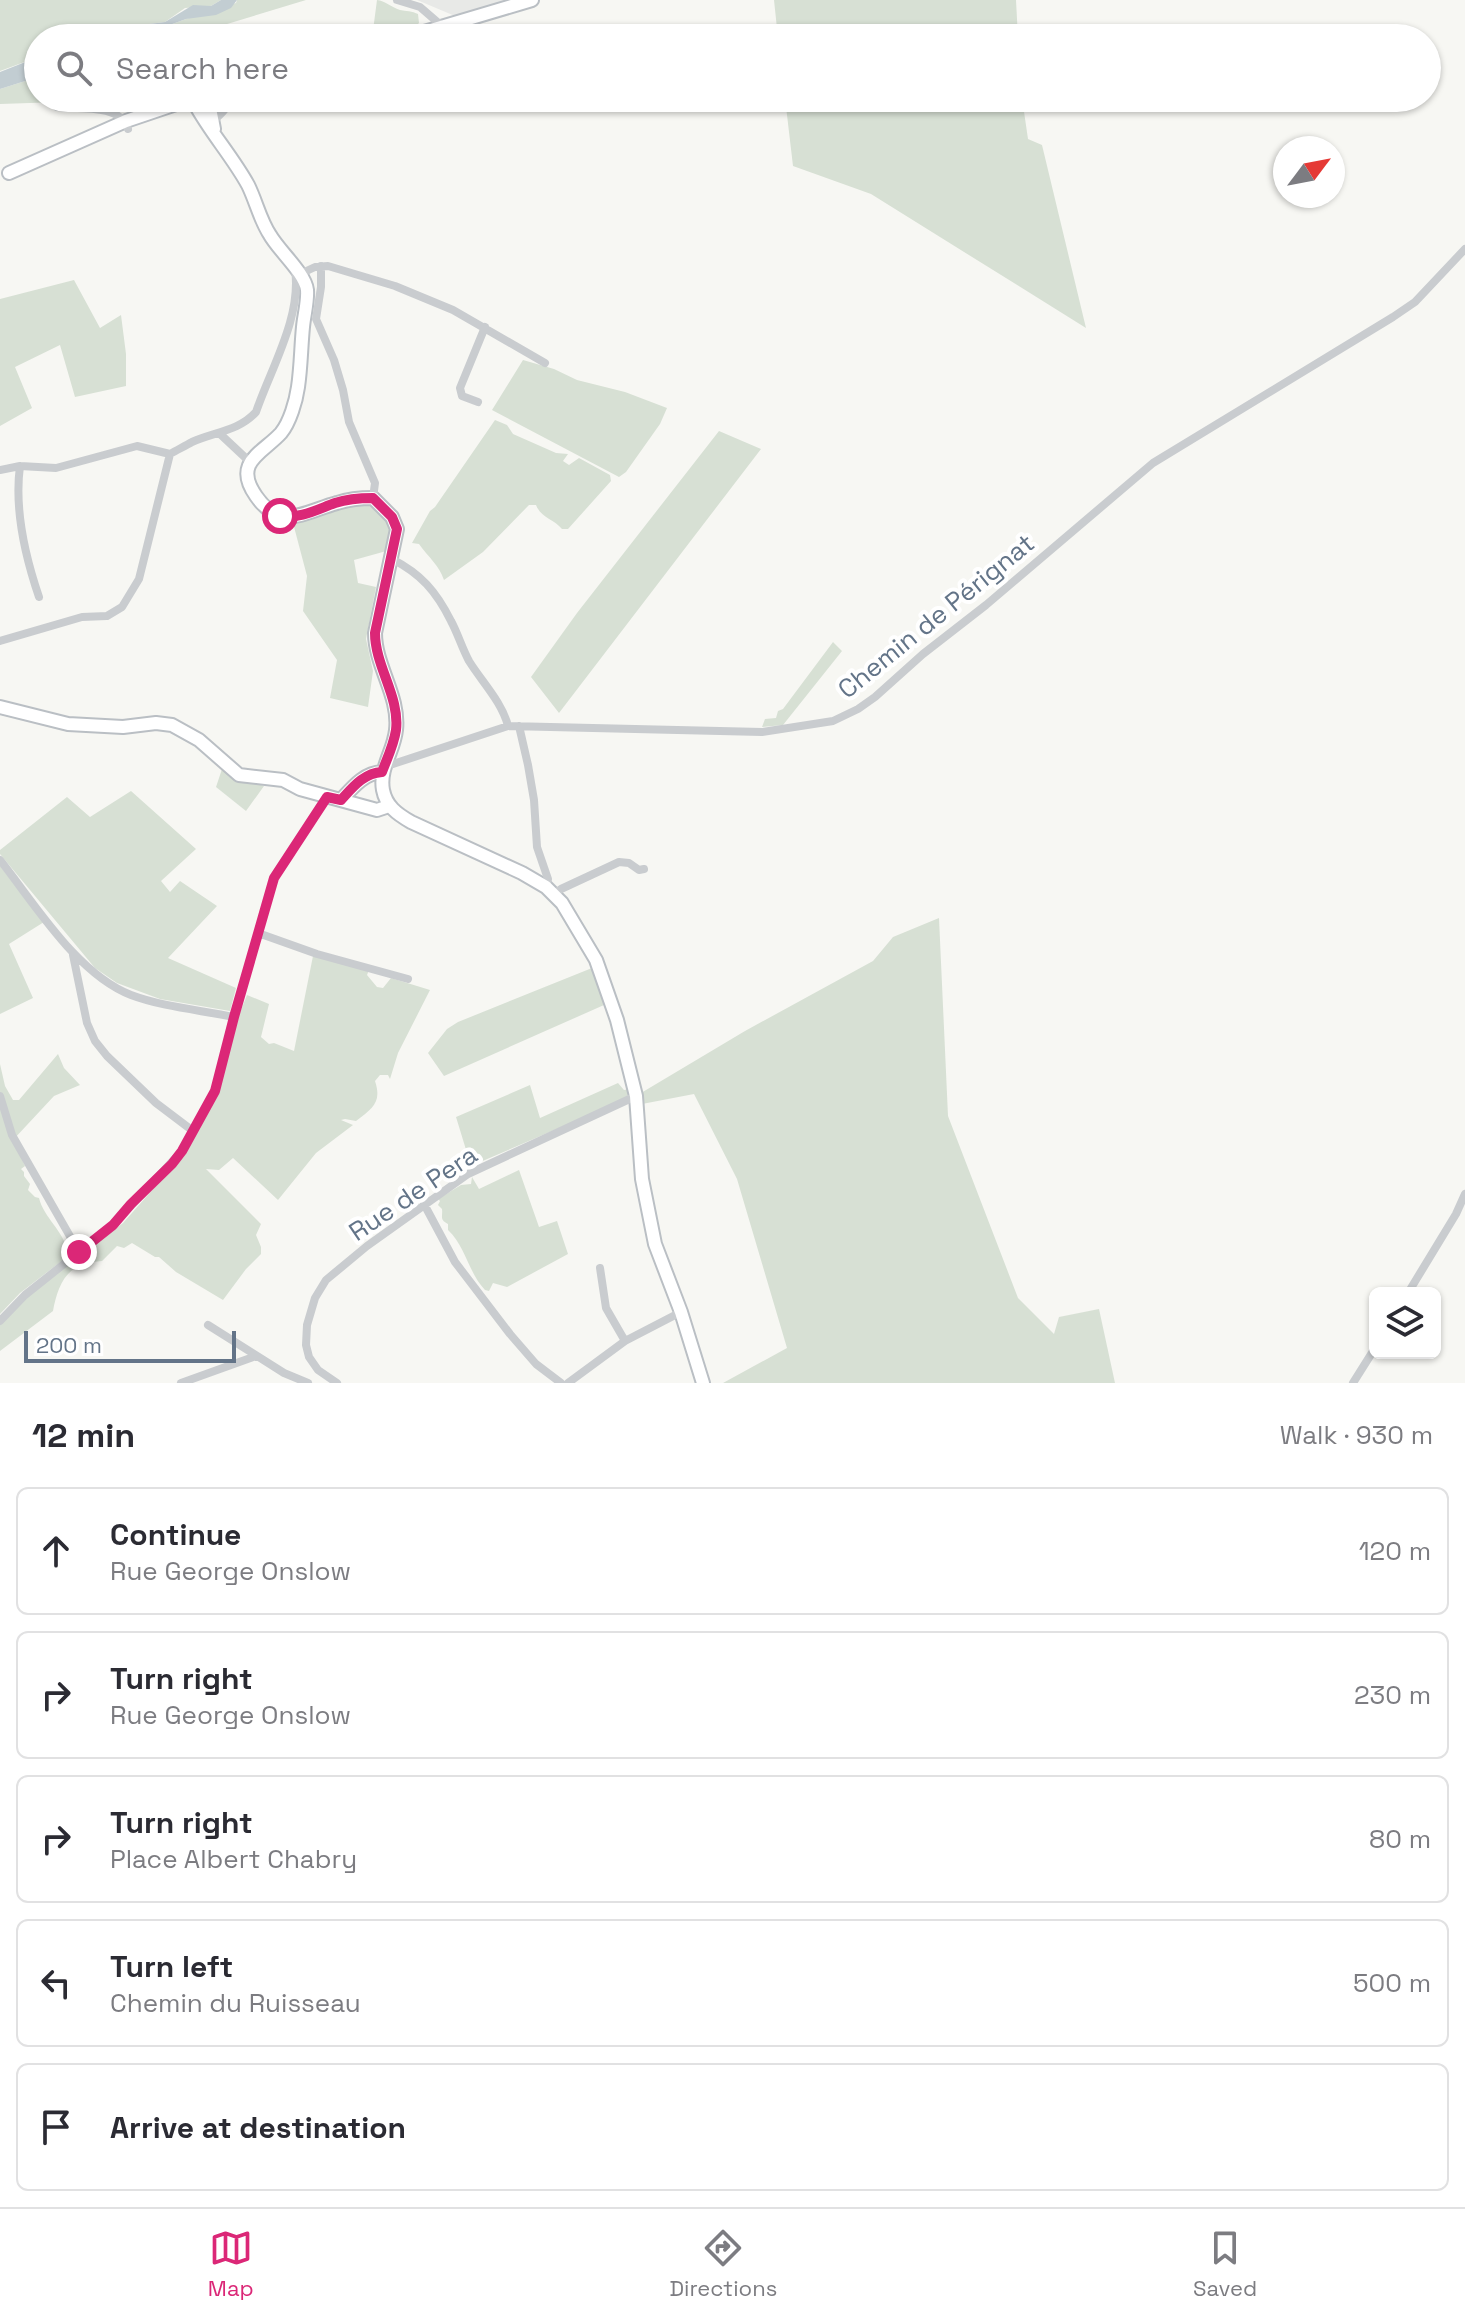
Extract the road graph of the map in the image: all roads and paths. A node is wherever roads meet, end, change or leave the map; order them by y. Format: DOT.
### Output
graph roads {
  1 [pos="397,0"];
  2 [pos="532,0"];
  3 [pos="440,24"];
  4 [pos="449,24"];
  5 [pos="112,112"];
  6 [pos="163,112"];
  7 [pos="203,112"];
  8 [pos="209,112"];
  9 [pos="219,112"];
  10 [pos="209,123"];
  11 [pos="127,125"];
  12 [pos="5,175"];
  13 [pos="1465,249"];
  14 [pos="321,266"];
  15 [pos="297,271"];
  16 [pos="485,327"];
  17 [pos="545,363"];
  18 [pos="478,402"];
  19 [pos="219,433"];
  20 [pos="170,454"];
  21 [pos="250,462"];
  22 [pos="20,466"];
  23 [pos="0,470"];
  24 [pos="373,498"];
  25 [pos="392,559"];
  26 [pos="39,597"];
  27 [pos="0,641"];
  28 [pos="0,707"];
  29 [pos="508,726"];
  30 [pos="519,726"];
  31 [pos="387,759"];
  32 [pos="382,772"];
  33 [pos="327,797"];
  34 [pos="341,800"];
  35 [pos="389,806"];
  36 [pos="0,860"];
  37 [pos="644,869"];
  38 [pos="550,891"];
  39 [pos="258,933"];
  40 [pos="73,954"];
  41 [pos="408,979"];
  42 [pos="234,1017"];
  43 [pos="0,1096"];
  44 [pos="636,1096"];
  45 [pos="193,1131"];
  46 [pos="1465,1194"];
  47 [pos="424,1204"];
  48 [pos="79,1252"];
  49 [pos="600,1268"];
  50 [pos="1412,1287"];
  51 [pos="681,1312"];
  52 [pos="0,1321"];
  53 [pos="208,1325"];
  54 [pos="625,1341"];
  55 [pos="256,1356"];
  56 [pos="1369,1358"];
  57 [pos="181,1383"];
  58 [pos="308,1383"];
  59 [pos="337,1383"];
  60 [pos="561,1383"];
  61 [pos="568,1383"];
  62 [pos="703,1383"];
  63 [pos="1353,1383"];
  1 -- 3 [label="street"];
  2 -- 4 [label="street"];
  5 -- 11 [label="street"];
  6 -- 11 [label="street"];
  7 -- 10 [label="street"];
  8 -- 10 [label="street"];
  9 -- 10 [label="street"];
  10 -- 15 [label="street"];
  11 -- 12 [label="street"];
  13 -- 30 [label="street, Chemin de Pérignat"];
  14 -- 15 [label="street"];
  14 -- 16 [label="street"];
  14 -- 24 [label="street"];
  15 -- 19 [label="street"];
  15 -- 21 [label="street"];
  16 -- 17 [label="street"];
  16 -- 18 [label="street"];
  19 -- 20 [label="street"];
  19 -- 21 [label="street"];
  20 -- 22 [label="street"];
  20 -- 27 [label="street"];
  21 -- 24 [label="street"];
  22 -- 23 [label="street"];
  22 -- 26 [label="street"];
  24 -- 25 [label="street"];
  25 -- 29 [label="street"];
  25 -- 31 [label="street"];
  28 -- 33 [label="street"];
  29 -- 30 [label="street, Chemin de Pérignat"];
  29 -- 31 [label="street, Chemin de Pérignat"];
  30 -- 38 [label="street"];
  31 -- 32 [label="street"];
  32 -- 34 [label="street"];
  32 -- 35 [label="street"];
  33 -- 34 [label="street"];
  33 -- 39 [label="street"];
  34 -- 35 [label="street"];
  35 -- 38 [label="street"];
  36 -- 40 [label="street"];
  37 -- 38 [label="street"];
  38 -- 44 [label="street"];
  39 -- 41 [label="street"];
  39 -- 42 [label="street"];
  40 -- 42 [label="street"];
  40 -- 45 [label="street"];
  42 -- 45 [label="street"];
  43 -- 48 [label="street"];
  44 -- 47 [label="street, Rue de Pera"];
  44 -- 51 [label="street"];
  45 -- 48 [label="street"];
  46 -- 50 [label="street"];
  47 -- 59 [label="street, Rue de Pera"];
  47 -- 60 [label="street"];
  48 -- 52 [label="street"];
  49 -- 54 [label="street"];
  51 -- 54 [label="street"];
  51 -- 62 [label="street"];
  53 -- 55 [label="street"];
  54 -- 61 [label="street"];
  55 -- 57 [label="street"];
  55 -- 58 [label="street"];
  56 -- 63 [label="street"];
}
